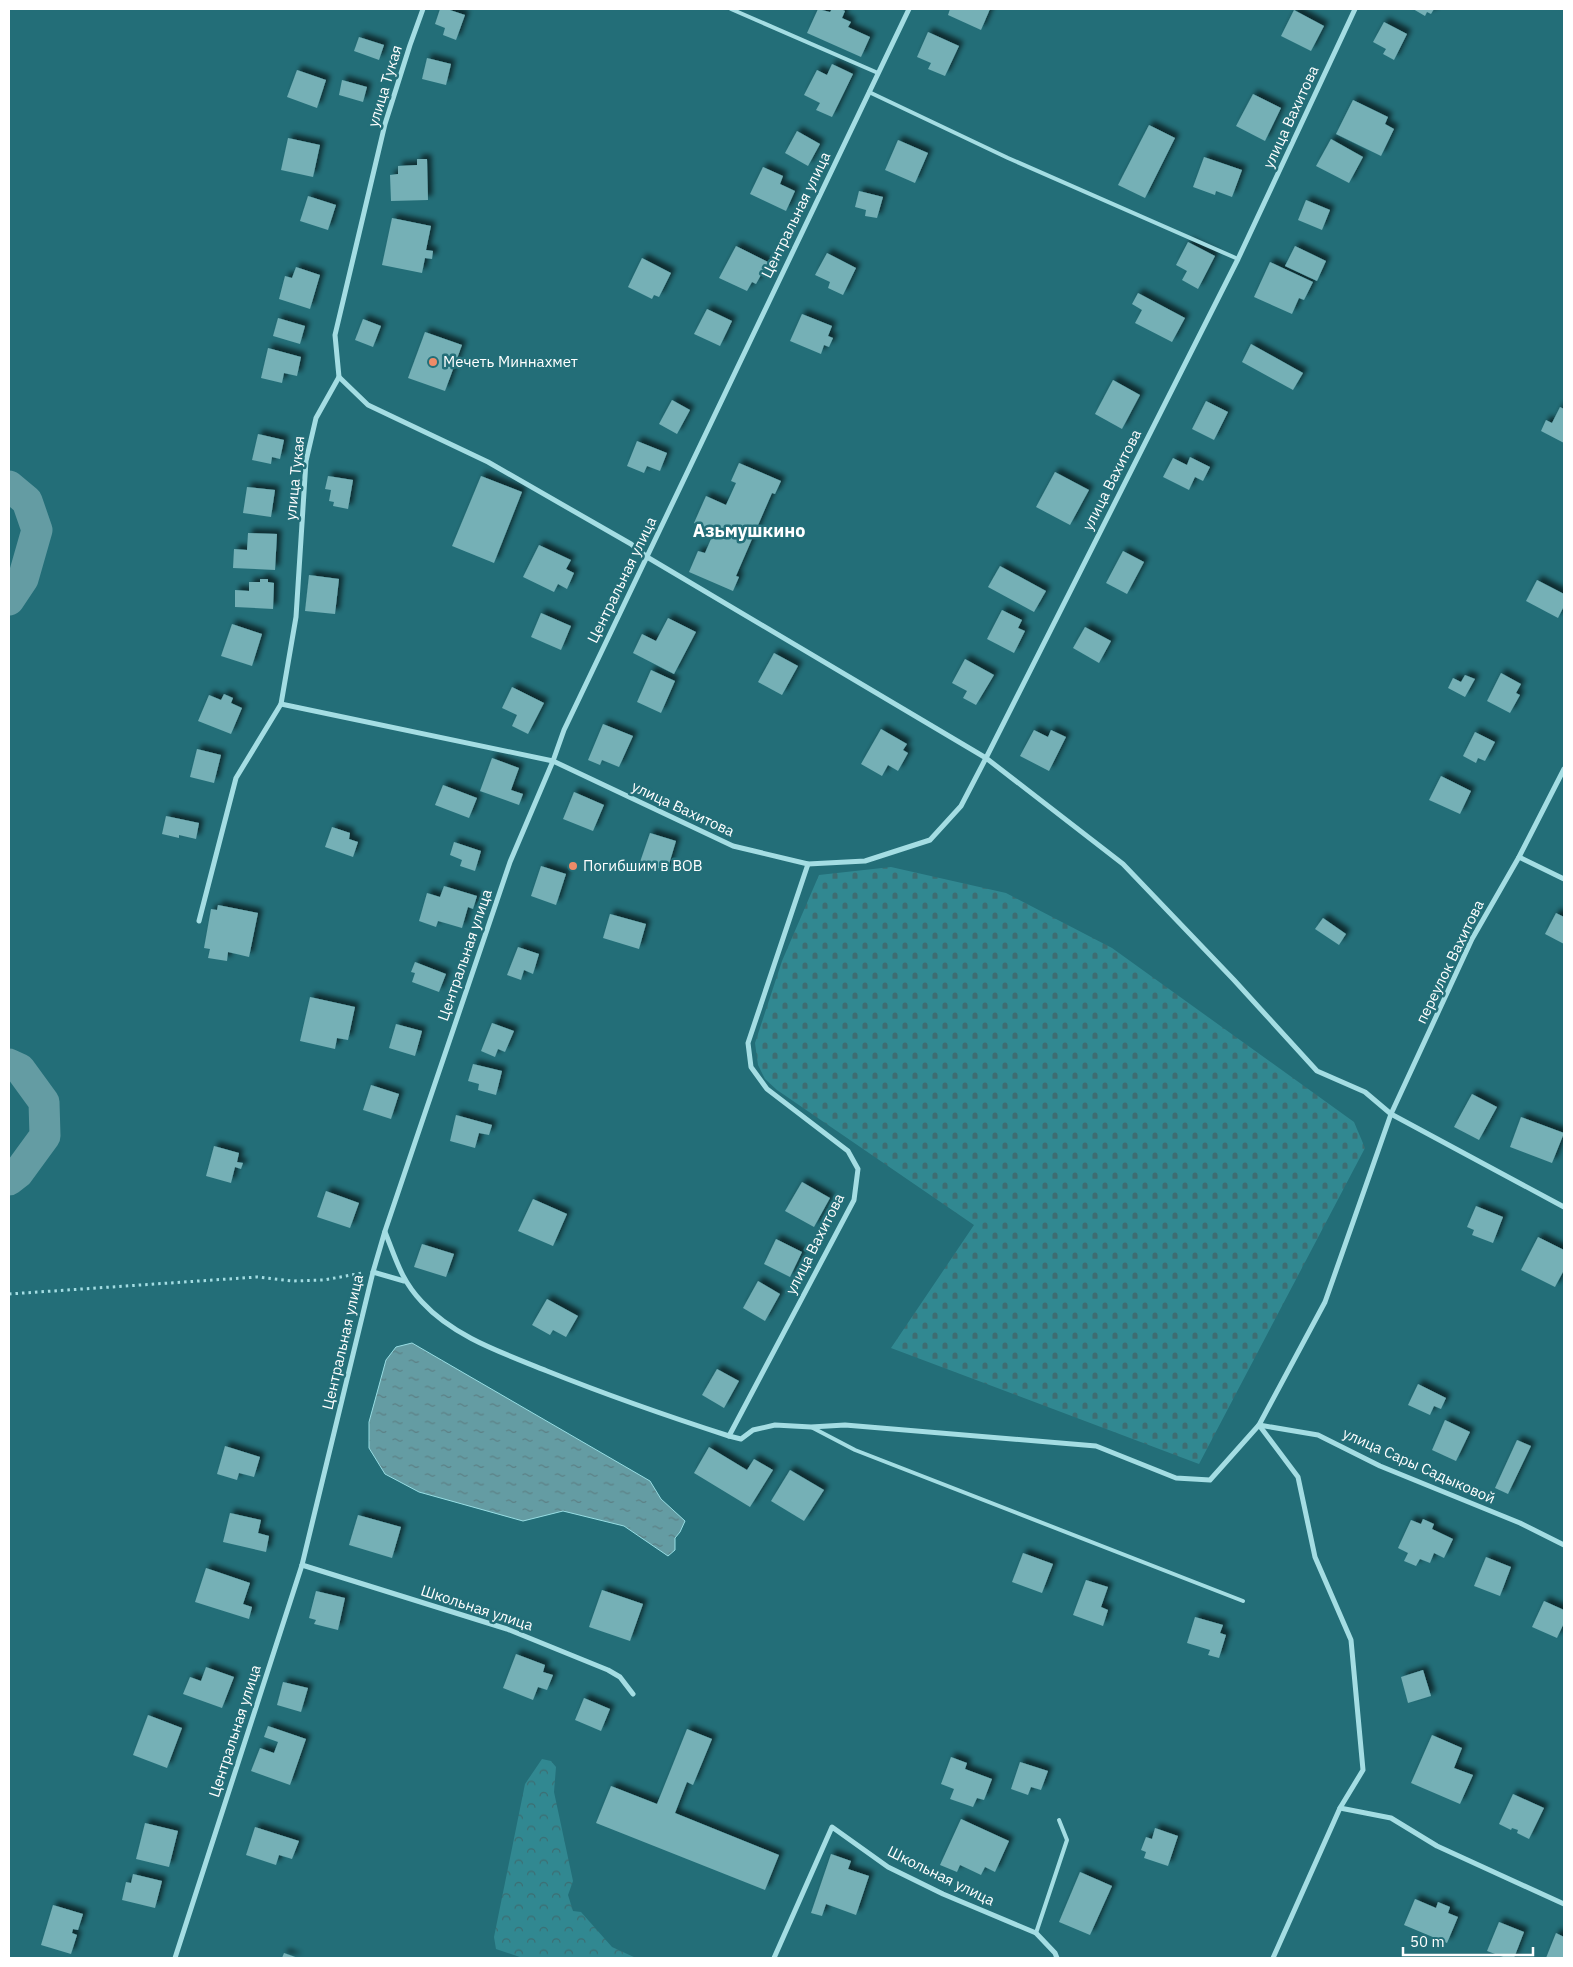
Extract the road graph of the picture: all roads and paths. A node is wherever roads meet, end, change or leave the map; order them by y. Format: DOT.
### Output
graph roads {
  1 [pos="423,9"];
  2 [pos="731,9"];
  3 [pos="909,9"];
  4 [pos="1355,9"];
  5 [pos="878,73"];
  6 [pos="869,92"];
  7 [pos="1238,259"];
  8 [pos="339,378"];
  9 [pos="647,557"];
  10 [pos="280,704"];
  11 [pos="986,758"];
  12 [pos="553,761"];
  13 [pos="1564,770"];
  14 [pos="1519,857"];
  15 [pos="808,864"];
  16 [pos="1564,879"];
  17 [pos="199,921"];
  18 [pos="1392,1114"];
  19 [pos="1564,1207"];
  20 [pos="385,1231"];
  21 [pos="373,1272"];
  22 [pos="404,1281"];
  23 [pos="9,1294"];
  24 [pos="1259,1425"];
  25 [pos="811,1427"];
  26 [pos="729,1436"];
  27 [pos="1564,1545"];
  28 [pos="302,1564"];
  29 [pos="1243,1601"];
  30 [pos="633,1694"];
  31 [pos="1340,1808"];
  32 [pos="1059,1820"];
  33 [pos="1564,1904"];
  34 [pos="1036,1933"];
  35 [pos="174,1958"];
  36 [pos="774,1958"];
  37 [pos="1056,1958"];
  38 [pos="1272,1958"];
  1 -- 8 [label="street, улица Тукая"];
  2 -- 5 [label="lane"];
  3 -- 5 [label="street, Центральная улица"];
  4 -- 7 [label="street, улица Вахитова"];
  5 -- 6 [label="street, Центральная улица"];
  6 -- 7 [label="lane"];
  6 -- 9 [label="street, Центральная улица"];
  7 -- 11 [label="street, улица Вахитова"];
  8 -- 9 [label="street"];
  8 -- 10 [label="street, улица Тукая"];
  9 -- 11 [label="street"];
  9 -- 12 [label="street, Центральная улица"];
  10 -- 12 [label="street, улица Вахитова"];
  10 -- 17 [label="street, улица Тукая"];
  11 -- 15 [label="street, улица Вахитова"];
  11 -- 18 [label="street"];
  12 -- 15 [label="street, улица Вахитова"];
  12 -- 20 [label="street, Центральная улица"];
  13 -- 14 [label="street, переулок Вахитова"];
  14 -- 16 [label="street"];
  14 -- 18 [label="street, переулок Вахитова"];
  15 -- 26 [label="street, улица Вахитова"];
  18 -- 19 [label="street"];
  18 -- 24 [label="street, переулок Вахитова"];
  20 -- 21 [label="street, Центральная улица"];
  20 -- 22 [label="street"];
  21 -- 22 [label="street"];
  21 -- 23 [label="path"];
  21 -- 28 [label="street, Центральная улица"];
  22 -- 26 [label="street"];
  24 -- 25 [label="street, переулок Вахитова"];
  24 -- 27 [label="street, улица Сары Садыковой"];
  24 -- 31 [label="street"];
  25 -- 26 [label="street"];
  25 -- 29 [label="lane"];
  28 -- 30 [label="street, Школьная улица"];
  28 -- 35 [label="street, Центральная улица"];
  31 -- 33 [label="street"];
  31 -- 38 [label="street"];
  32 -- 34 [label="lane"];
  34 -- 36 [label="street, Школьная улица"];
  34 -- 37 [label="street, Школьная улица"];
}
